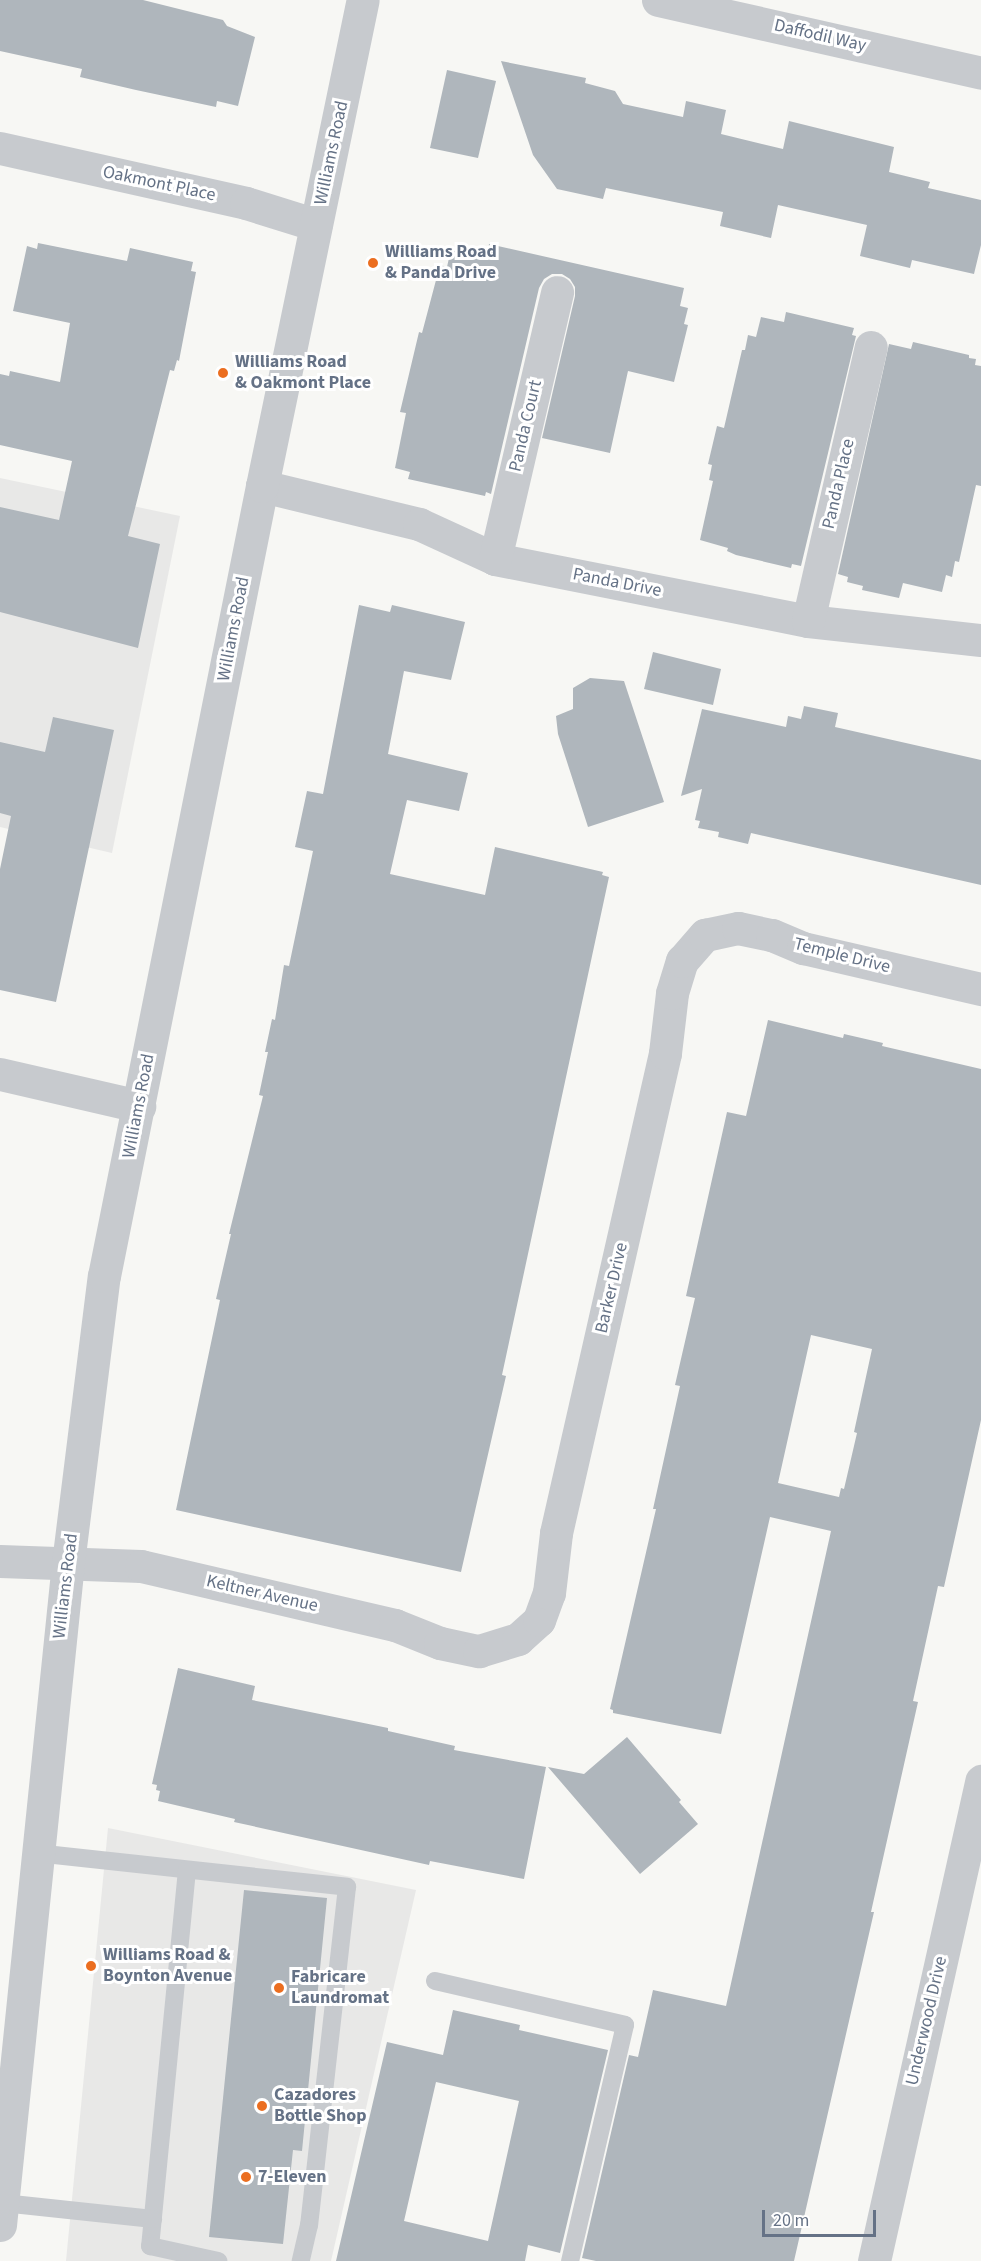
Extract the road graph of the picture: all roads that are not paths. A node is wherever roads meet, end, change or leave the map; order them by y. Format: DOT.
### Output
graph roads {
  1 [pos="363,0"];
  2 [pos="658,0"];
  3 [pos="981,73"];
  4 [pos="0,148"];
  5 [pos="316,225"];
  6 [pos="556,292"];
  7 [pos="871,347"];
  8 [pos="262,486"];
  9 [pos="495,559"];
  10 [pos="808,621"];
  11 [pos="981,639"];
  12 [pos="705,935"];
  13 [pos="981,989"];
  14 [pos="0,1074"];
  15 [pos="139,1106"];
  16 [pos="0,1561"];
  17 [pos="68,1563"];
  18 [pos="518,1639"];
  19 [pos="981,1781"];
  20 [pos="36,1853"];
  21 [pos="187,1870"];
  22 [pos="435,1981"];
  23 [pos="1,2214"];
  24 [pos="153,2219"];
  25 [pos="218,2261"];
  26 [pos="301,2261"];
  27 [pos="570,2261"];
  28 [pos="874,2261"];
  1 -- 5 [label="street, Williams Road"];
  2 -- 3 [label="street, Daffodil Way"];
  4 -- 5 [label="street, Oakmont Place"];
  5 -- 8 [label="street, Williams Road"];
  6 -- 9 [label="street, Panda Court"];
  7 -- 10 [label="street, Panda Place"];
  8 -- 9 [label="street, Panda Drive"];
  8 -- 15 [label="street, Williams Road"];
  9 -- 10 [label="street, Panda Drive"];
  10 -- 11 [label="street, Panda Drive"];
  12 -- 13 [label="street, Temple Drive"];
  12 -- 18 [label="street, Barker Drive"];
  14 -- 15 [label="street"];
  15 -- 17 [label="street, Williams Road"];
  16 -- 17 [label="street, Keltner Avenue"];
  17 -- 18 [label="street, Keltner Avenue"];
  17 -- 20 [label="street, Williams Road"];
  19 -- 28 [label="street, Underwood Drive"];
  20 -- 21 [label="lane"];
  20 -- 23 [label="street, Williams Road"];
  21 -- 24 [label="lane"];
  21 -- 26 [label="lane"];
  22 -- 27 [label="lane"];
  23 -- 24 [label="lane"];
  24 -- 25 [label="lane"];
}
